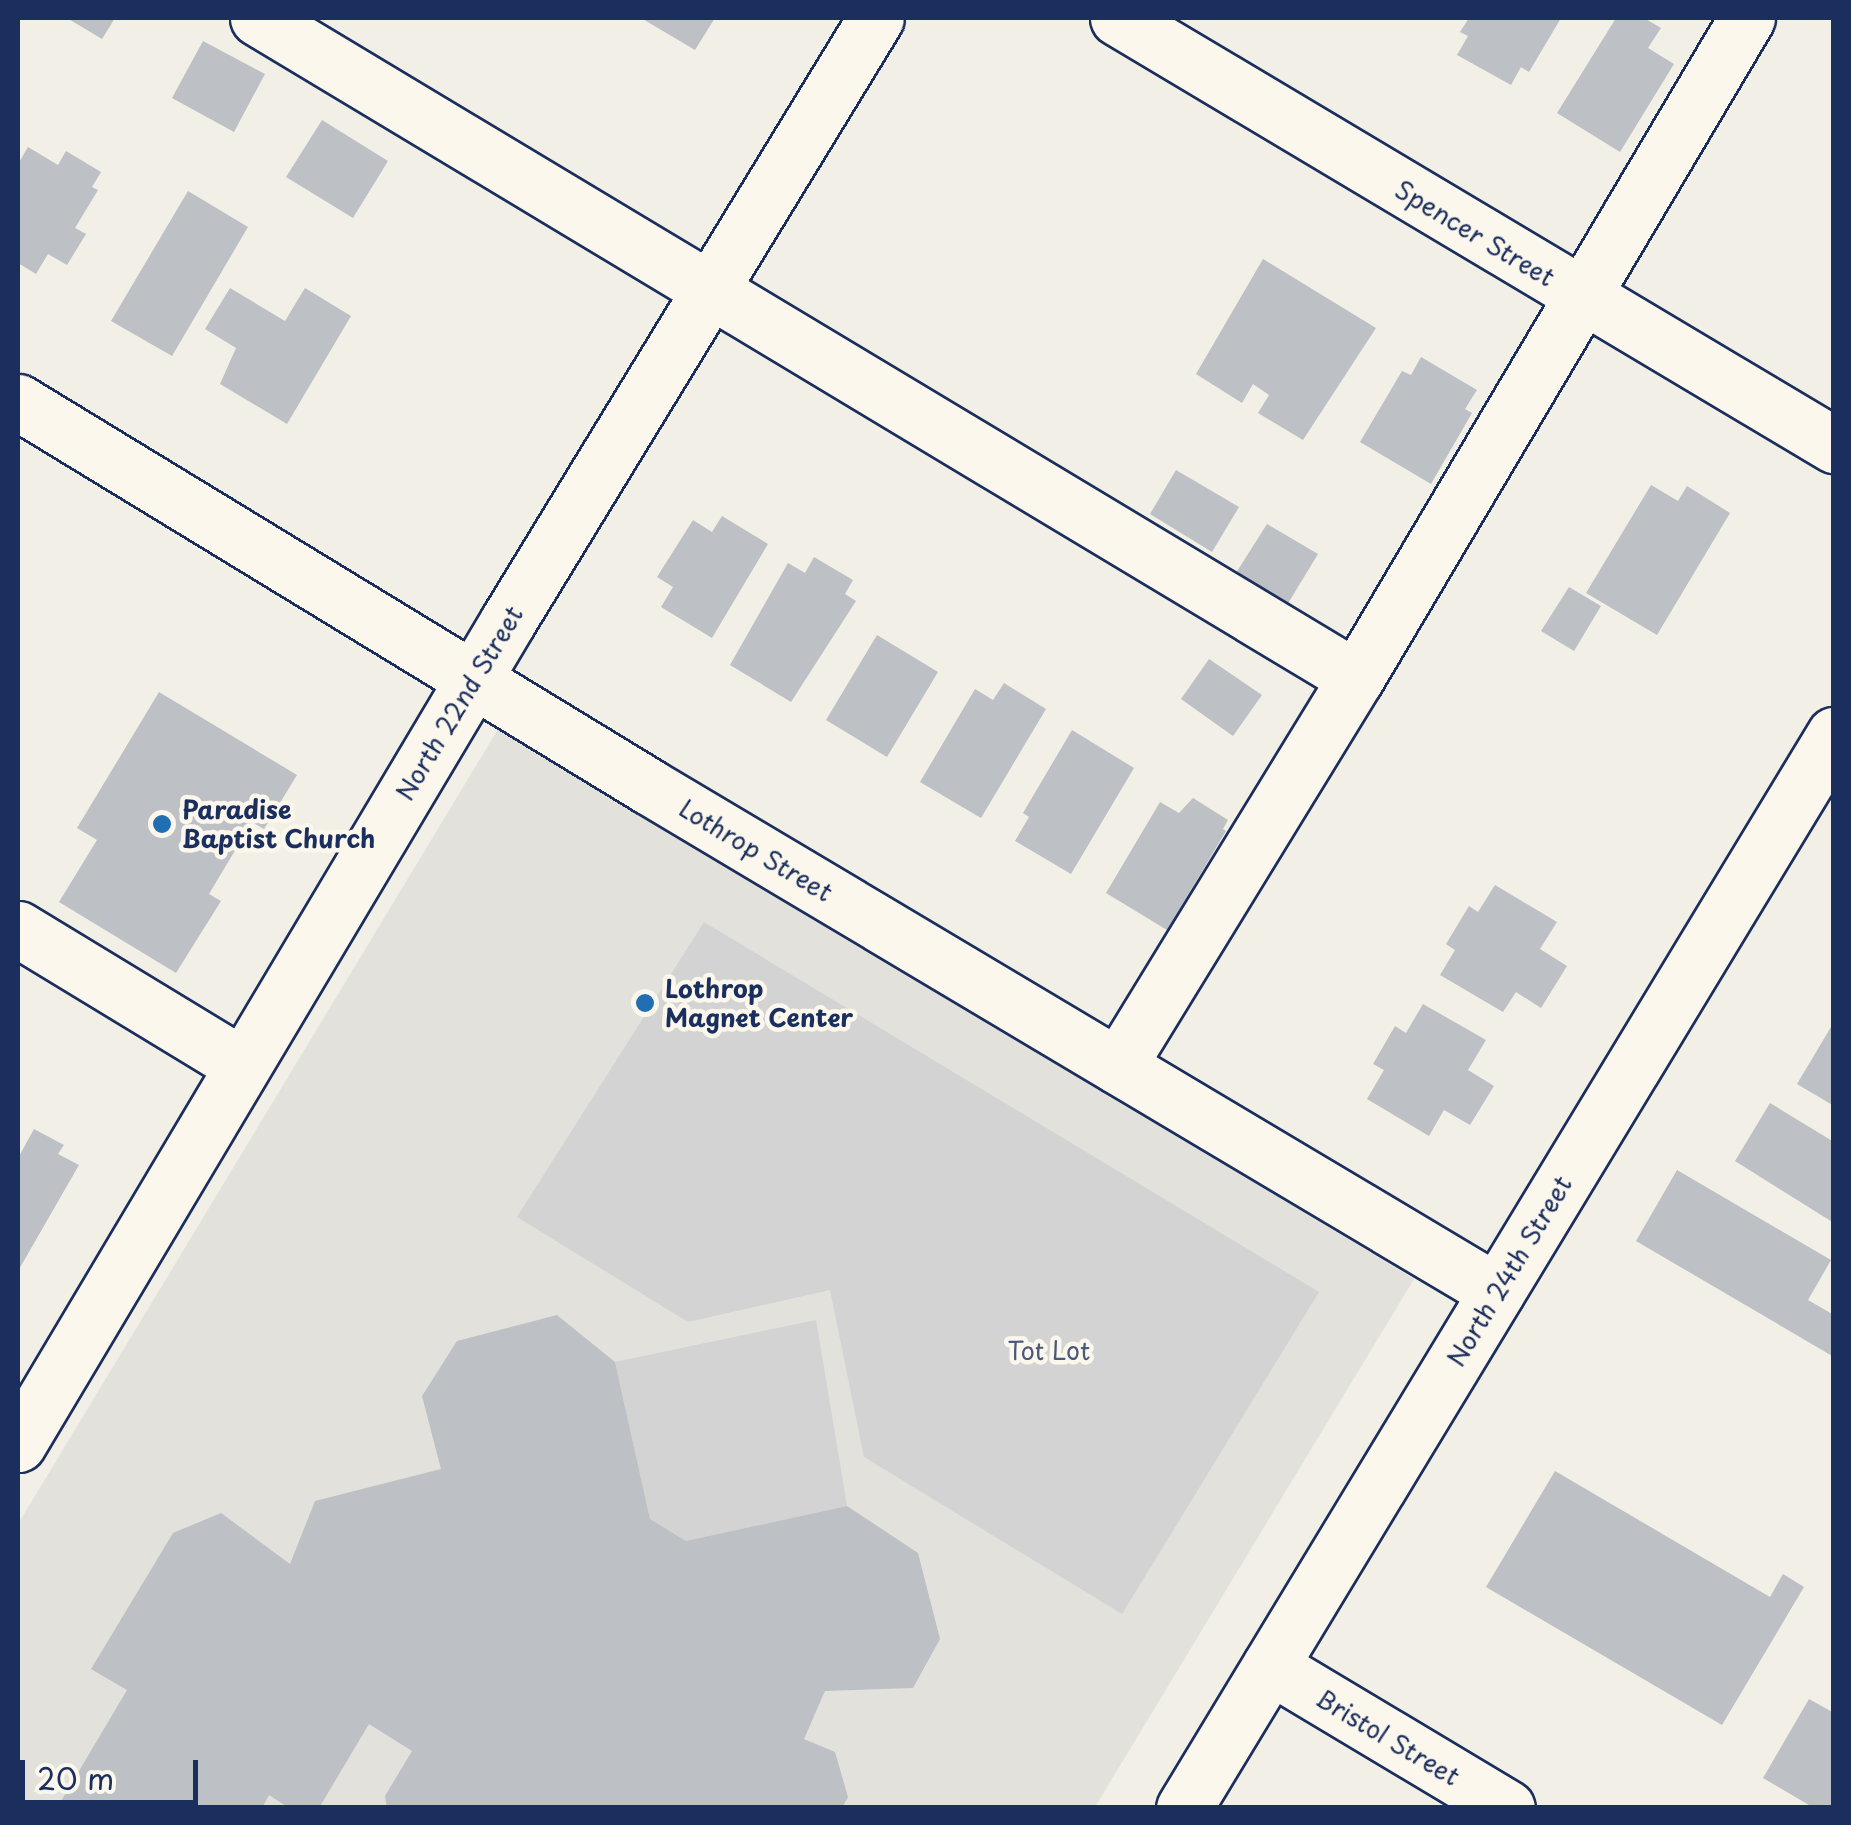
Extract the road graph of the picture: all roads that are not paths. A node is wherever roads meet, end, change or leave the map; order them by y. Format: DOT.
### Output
graph roads {
  1 [pos="258,18"];
  2 [pos="876,18"];
  3 [pos="1118,18"];
  4 [pos="1746,18"];
  5 [pos="709,290"];
  6 [pos="1582,297"];
  7 [pos="18,402"];
  8 [pos="1834,445"];
  9 [pos="474,677"];
  10 [pos="1356,678"];
  11 [pos="1834,735"];
  12 [pos="18,929"];
  13 [pos="242,1065"];
  14 [pos="1118,1066"];
  15 [pos="1497,1292"];
  16 [pos="18,1443"];
  17 [pos="1270,1666"];
  18 [pos="1184,1808"];
  19 [pos="1507,1808"];
  1 -- 5 [label="street"];
  2 -- 5 [label="street, North 22nd Street"];
  3 -- 6 [label="street, Spencer Street"];
  4 -- 6 [label="street"];
  5 -- 9 [label="street, North 22nd Street"];
  5 -- 10 [label="street"];
  6 -- 8 [label="street, Spencer Street"];
  6 -- 10 [label="street"];
  7 -- 9 [label="street, Lothrop Street"];
  9 -- 13 [label="street, North 22nd Street"];
  9 -- 14 [label="street, Lothrop Street"];
  10 -- 14 [label="street"];
  11 -- 15 [label="street, North 24th Street"];
  12 -- 13 [label="street"];
  13 -- 16 [label="street, North 22nd Street"];
  14 -- 15 [label="street, Lothrop Street"];
  15 -- 17 [label="street, North 24th Street"];
  17 -- 18 [label="street, North 24th Street"];
  17 -- 19 [label="street, Bristol Street"];
}
